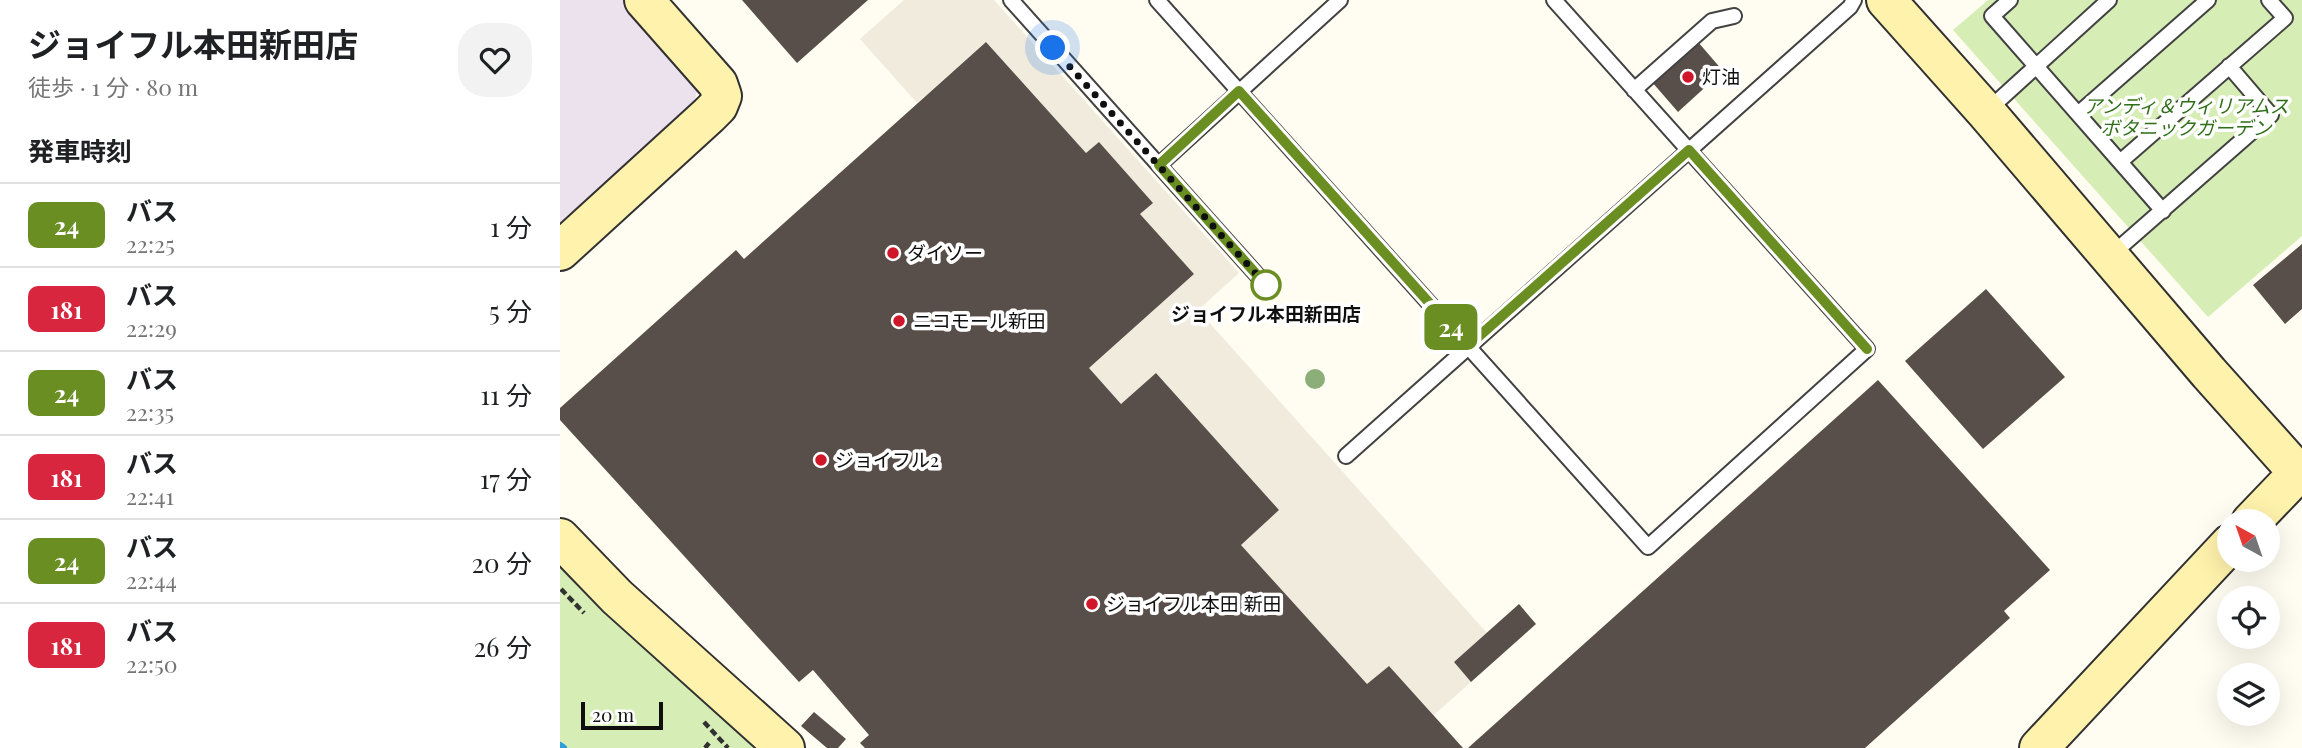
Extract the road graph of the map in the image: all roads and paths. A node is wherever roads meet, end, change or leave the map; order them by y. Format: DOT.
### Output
graph roads {
  1 [pos="643,0"];
  2 [pos="1011,0"];
  3 [pos="1157,0"];
  4 [pos="1340,0"];
  5 [pos="1554,0"];
  6 [pos="1854,0"];
  7 [pos="1886,0"];
  8 [pos="2010,0"];
  9 [pos="2109,0"];
  10 [pos="2208,0"];
  11 [pos="2269,0"];
  12 [pos="1734,16"];
  13 [pos="2036,66"];
  14 [pos="2229,66"];
  15 [pos="1634,90"];
  16 [pos="1239,91"];
  17 [pos="1986,112"];
  18 [pos="2078,114"];
  19 [pos="1689,150"];
  20 [pos="2120,162"];
  21 [pos="1159,165"];
  22 [pos="2163,211"];
  23 [pos="560,251"];
  24 [pos="2110,256"];
  25 [pos="1266,285"];
  26 [pos="1468,346"];
  27 [pos="1346,456"];
  28 [pos="2300,475"];
  29 [pos="2265,509"];
  30 [pos="560,538"];
  31 [pos="2217,558"];
  32 [pos="785,748"];
  33 [pos="2039,748"];
  1 -- 23 [label="street"];
  2 -- 21 [label="lane"];
  3 -- 16 [label="lane"];
  4 -- 16 [label="lane"];
  5 -- 15 [label="lane"];
  6 -- 19 [label="lane"];
  7 -- 17 [label="street"];
  8 -- 13 [label="lane"];
  9 -- 13 [label="lane"];
  10 -- 18 [label="lane"];
  11 -- 14 [label="lane"];
  12 -- 15 [label="lane"];
  13 -- 17 [label="lane"];
  13 -- 18 [label="lane"];
  14 -- 20 [label="lane"];
  14 -- 22 [label="lane"];
  15 -- 19 [label="lane"];
  16 -- 21 [label="lane"];
  16 -- 26 [label="lane"];
  17 -- 24 [label="street"];
  18 -- 20 [label="lane"];
  19 -- 26 [label="lane"];
  19 -- 26 [label="lane"];
  20 -- 22 [label="lane"];
  21 -- 25 [label="lane"];
  22 -- 24 [label="lane"];
  24 -- 28 [label="street"];
  26 -- 27 [label="lane"];
  28 -- 29 [label="street"];
  30 -- 32 [label="street"];
  31 -- 33 [label="street"];
}
